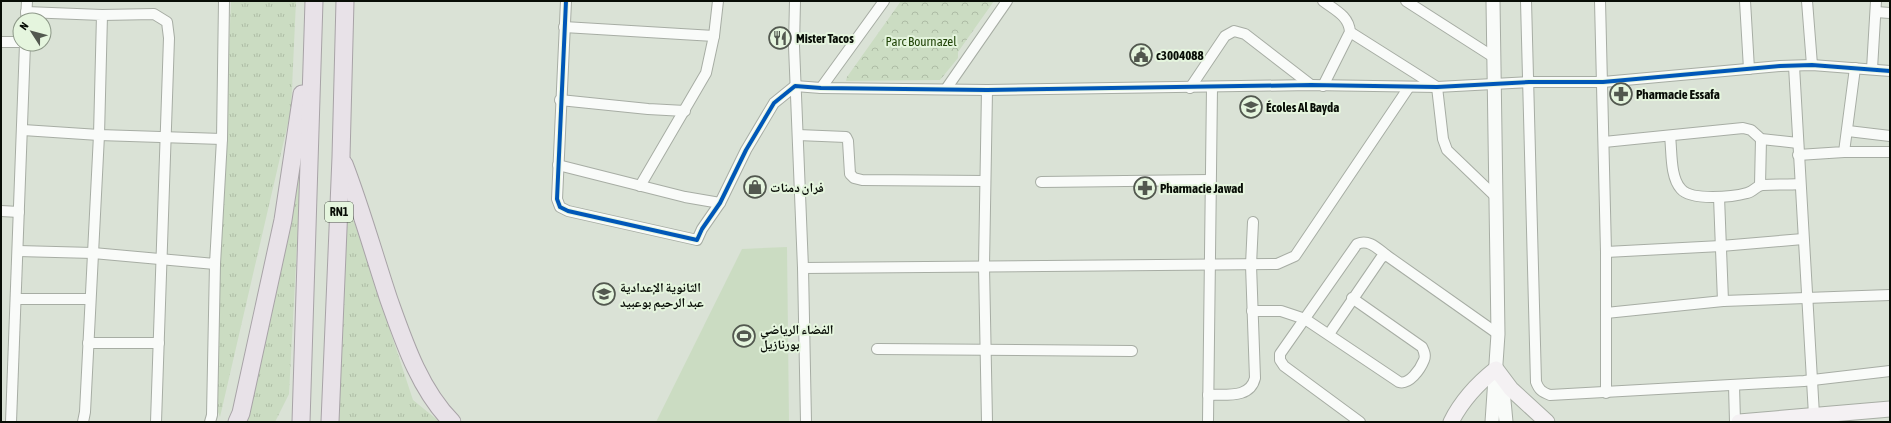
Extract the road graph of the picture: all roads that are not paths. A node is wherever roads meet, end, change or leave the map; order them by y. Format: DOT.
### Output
graph roads {
  1 [pos="27,1"];
  2 [pos="345,1"];
  3 [pos="566,1"];
  4 [pos="718,1"];
  5 [pos="795,1"];
  6 [pos="884,1"];
  7 [pos="1007,1"];
  8 [pos="1323,1"];
  9 [pos="1406,1"];
  10 [pos="1493,1"];
  11 [pos="1526,1"];
  12 [pos="1600,1"];
  13 [pos="1745,1"];
  14 [pos="1808,1"];
  15 [pos="1876,1"];
  16 [pos="222,2"];
  17 [pos="314,8"];
  18 [pos="26,12"];
  19 [pos="1876,12"];
  20 [pos="1890,12"];
  21 [pos="102,15"];
  22 [pos="52,16"];
  23 [pos="564,27"];
  24 [pos="1350,32"];
  25 [pos="714,36"];
  26 [pos="1,42"];
  27 [pos="12,42"];
  28 [pos="25,52"];
  29 [pos="1494,58"];
  30 [pos="1794,66"];
  31 [pos="1812,66"];
  32 [pos="1855,68"];
  33 [pos="1749,69"];
  34 [pos="1872,69"];
  35 [pos="1890,71"];
  36 [pos="1529,82"];
  37 [pos="1603,82"];
  38 [pos="1494,84"];
  39 [pos="1311,85"];
  40 [pos="795,86"];
  41 [pos="1212,86"];
  42 [pos="1323,86"];
  43 [pos="1409,87"];
  44 [pos="1437,87"];
  45 [pos="821,88"];
  46 [pos="1190,88"];
  47 [pos="946,89"];
  48 [pos="987,90"];
  49 [pos="560,100"];
  50 [pos="685,111"];
  51 [pos="23,130"];
  52 [pos="1848,131"];
  53 [pos="99,135"];
  54 [pos="798,135"];
  55 [pos="1670,136"];
  56 [pos="1890,136"];
  57 [pos="165,138"];
  58 [pos="1761,139"];
  59 [pos="222,140"];
  60 [pos="1604,142"];
  61 [pos="1798,143"];
  62 [pos="1844,152"];
  63 [pos="1890,152"];
  64 [pos="1798,156"];
  65 [pos="341,157"];
  66 [pos="558,165"];
  67 [pos="1210,180"];
  68 [pos="984,182"];
  69 [pos="1041,182"];
  70 [pos="1800,184"];
  71 [pos="1760,185"];
  72 [pos="640,186"];
  73 [pos="1719,197"];
  74 [pos="1496,198"];
  75 [pos="720,203"];
  76 [pos="1,211"];
  77 [pos="20,212"];
  78 [pos="1253,222"];
  79 [pos="1803,238"];
  80 [pos="1721,246"];
  81 [pos="18,251"];
  82 [pos="1606,252"];
  83 [pos="93,253"];
  84 [pos="1386,256"];
  85 [pos="163,260"];
  86 [pos="215,264"];
  87 [pos="1209,264"];
  88 [pos="1251,265"];
  89 [pos="984,266"];
  90 [pos="803,268"];
  91 [pos="1890,295"];
  92 [pos="1806,297"];
  93 [pos="1352,298"];
  94 [pos="16,299"];
  95 [pos="90,299"];
  96 [pos="1723,301"];
  97 [pos="1252,311"];
  98 [pos="1606,313"];
  99 [pos="1305,319"];
  100 [pos="1329,334"];
  101 [pos="1498,334"];
  102 [pos="88,343"];
  103 [pos="159,343"];
  104 [pos="877,349"];
  105 [pos="986,351"];
  106 [pos="1132,351"];
  107 [pos="1496,369"];
  108 [pos="1890,371"];
  109 [pos="1811,380"];
  110 [pos="1734,385"];
  111 [pos="1606,392"];
  112 [pos="1208,395"];
  113 [pos="1890,409"];
  114 [pos="1814,416"];
  115 [pos="11,422"];
  116 [pos="83,422"];
  117 [pos="156,422"];
  118 [pos="210,422"];
  119 [pos="237,422"];
  120 [pos="301,422"];
  121 [pos="330,422"];
  122 [pos="452,422"];
  123 [pos="806,422"];
  124 [pos="987,422"];
  125 [pos="1208,422"];
  126 [pos="1360,422"];
  127 [pos="1451,422"];
  128 [pos="1492,422"];
  129 [pos="1506,422"];
  130 [pos="1547,422"];
  131 [pos="1735,422"];
  132 [pos="1739,422"];
  1 -- 18 [label="street"];
  2 -- 65 [label="highway, RN1"];
  3 -- 23 [label="street"];
  4 -- 25 [label="street"];
  5 -- 40 [label="street"];
  6 -- 45 [label="street"];
  7 -- 47 [label="street"];
  8 -- 24 [label="street"];
  9 -- 29 [label="street"];
  10 -- 29 [label="street"];
  11 -- 36 [label="street"];
  12 -- 37 [label="street"];
  13 -- 33 [label="street"];
  14 -- 31 [label="street"];
  15 -- 19 [label="street"];
  16 -- 59 [label="street"];
  17 -- 119 [label="highway"];
  17 -- 120 [label="highway, RN1"];
  19 -- 20 [label="street"];
  19 -- 34 [label="street"];
  21 -- 22 [label="street"];
  21 -- 53 [label="street"];
  21 -- 57 [label="street"];
  23 -- 25 [label="street"];
  23 -- 49 [label="street"];
  24 -- 42 [label="street"];
  24 -- 44 [label="street"];
  25 -- 50 [label="street"];
  26 -- 27 [label="street"];
  28 -- 51 [label="street"];
  29 -- 38 [label="street"];
  30 -- 31 [label="street"];
  30 -- 33 [label="street"];
  30 -- 61 [label="street"];
  31 -- 32 [label="street"];
  32 -- 34 [label="street"];
  32 -- 52 [label="street"];
  33 -- 37 [label="street"];
  34 -- 35 [label="street"];
  36 -- 37 [label="street"];
  36 -- 38 [label="street"];
  36 -- 111 [label="street"];
  37 -- 60 [label="street"];
  38 -- 44 [label="street"];
  38 -- 74 [label="street"];
  39 -- 41 [label="street"];
  39 -- 42 [label="street"];
  39 -- 46 [label="street"];
  40 -- 45 [label="street"];
  40 -- 54 [label="street"];
  40 -- 75 [label="street"];
  41 -- 46 [label="street"];
  41 -- 67 [label="street"];
  42 -- 43 [label="street"];
  43 -- 44 [label="street"];
  43 -- 88 [label="street"];
  44 -- 74 [label="street"];
  45 -- 47 [label="street"];
  46 -- 48 [label="street"];
  47 -- 48 [label="street"];
  48 -- 68 [label="street"];
  49 -- 50 [label="street"];
  49 -- 66 [label="street"];
  50 -- 72 [label="street"];
  51 -- 53 [label="street"];
  51 -- 77 [label="street"];
  52 -- 56 [label="street"];
  52 -- 62 [label="street"];
  53 -- 57 [label="street"];
  53 -- 83 [label="street"];
  54 -- 68 [label="street"];
  54 -- 90 [label="street"];
  55 -- 58 [label="street"];
  55 -- 60 [label="street"];
  55 -- 73 [label="street"];
  57 -- 59 [label="street"];
  57 -- 85 [label="street"];
  58 -- 61 [label="street"];
  58 -- 71 [label="street"];
  59 -- 86 [label="street"];
  60 -- 82 [label="street"];
  61 -- 64 [label="street"];
  62 -- 63 [label="street"];
  62 -- 64 [label="street"];
  64 -- 70 [label="street"];
  65 -- 121 [label="highway, RN1"];
  65 -- 122 [label="highway"];
  66 -- 72 [label="street"];
  66 -- 75 [label="street"];
  67 -- 69 [label="street"];
  67 -- 87 [label="street"];
  68 -- 89 [label="street"];
  70 -- 71 [label="street"];
  70 -- 79 [label="street"];
  71 -- 73 [label="street"];
  72 -- 75 [label="street"];
  73 -- 80 [label="street"];
  74 -- 101 [label="street"];
  76 -- 77 [label="street"];
  77 -- 81 [label="street"];
  78 -- 88 [label="street"];
  79 -- 80 [label="street"];
  79 -- 92 [label="street"];
  80 -- 82 [label="street"];
  80 -- 96 [label="street"];
  81 -- 83 [label="street"];
  81 -- 94 [label="street"];
  82 -- 98 [label="street"];
  83 -- 85 [label="street"];
  83 -- 95 [label="street"];
  84 -- 93 [label="street"];
  84 -- 99 [label="street"];
  84 -- 101 [label="street"];
  85 -- 86 [label="street"];
  85 -- 103 [label="street"];
  86 -- 118 [label="street"];
  87 -- 88 [label="street"];
  87 -- 89 [label="street"];
  87 -- 112 [label="street"];
  88 -- 97 [label="street"];
  89 -- 90 [label="street"];
  89 -- 105 [label="street"];
  90 -- 123 [label="street"];
  91 -- 92 [label="street"];
  92 -- 96 [label="street"];
  92 -- 109 [label="street"];
  93 -- 100 [label="street"];
  93 -- 100 [label="street"];
  94 -- 95 [label="street"];
  94 -- 115 [label="street"];
  95 -- 102 [label="street"];
  96 -- 98 [label="street"];
  97 -- 99 [label="street"];
  97 -- 112 [label="street"];
  98 -- 111 [label="street"];
  99 -- 100 [label="street"];
  99 -- 126 [label="street"];
  101 -- 107 [label="street"];
  102 -- 103 [label="street"];
  102 -- 116 [label="street"];
  103 -- 117 [label="street"];
  104 -- 105 [label="street"];
  105 -- 106 [label="street"];
  105 -- 124 [label="street"];
  107 -- 127 [label="main road"];
  107 -- 128 [label="street"];
  107 -- 129 [label="street"];
  107 -- 130 [label="main road"];
  108 -- 109 [label="street"];
  109 -- 110 [label="street"];
  109 -- 114 [label="street"];
  110 -- 111 [label="street"];
  110 -- 131 [label="street"];
  112 -- 125 [label="street"];
  113 -- 114 [label="main road"];
  114 -- 132 [label="main road"];
}
